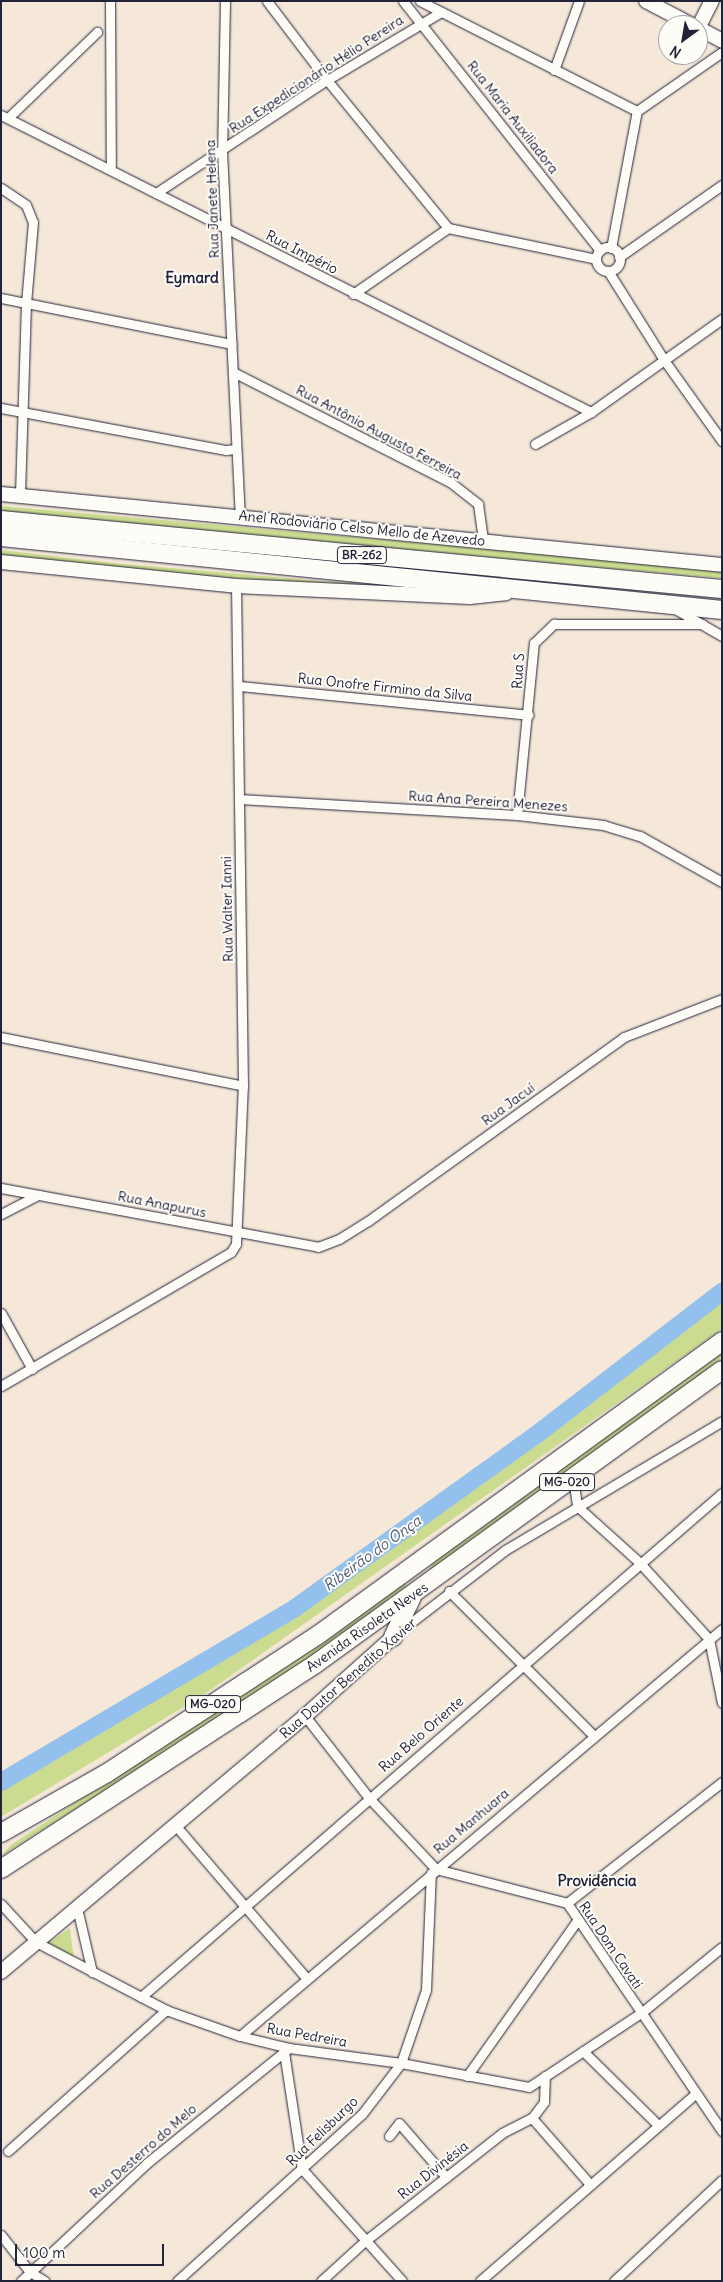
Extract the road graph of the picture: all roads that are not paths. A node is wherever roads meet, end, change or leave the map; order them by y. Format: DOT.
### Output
graph roads {
  1 [pos="110,1"];
  2 [pos="225,1"];
  3 [pos="267,1"];
  4 [pos="403,1"];
  5 [pos="420,1"];
  6 [pos="579,1"];
  7 [pos="646,1"];
  8 [pos="712,1"];
  9 [pos="441,12"];
  10 [pos="673,15"];
  11 [pos="705,15"];
  12 [pos="422,22"];
  13 [pos="97,32"];
  14 [pos="708,33"];
  15 [pos="722,41"];
  16 [pos="722,52"];
  17 [pos="554,70"];
  18 [pos="327,80"];
  19 [pos="637,111"];
  20 [pos="5,116"];
  21 [pos="222,151"];
  22 [pos="111,170"];
  23 [pos="722,185"];
  24 [pos="4,189"];
  25 [pos="156,194"];
  26 [pos="448,228"];
  27 [pos="227,230"];
  28 [pos="611,248"];
  29 [pos="600,250"];
  30 [pos="619,257"];
  31 [pos="596,259"];
  32 [pos="608,271"];
  33 [pos="353,294"];
  34 [pos="1,298"];
  35 [pos="26,303"];
  36 [pos="722,319"];
  37 [pos="231,344"];
  38 [pos="664,360"];
  39 [pos="233,372"];
  40 [pos="1,408"];
  41 [pos="591,412"];
  42 [pos="23,413"];
  43 [pos="722,441"];
  44 [pos="535,444"];
  45 [pos="235,448"];
  46 [pos="1,494"];
  47 [pos="20,496"];
  48 [pos="240,516"];
  49 [pos="1,520"];
  50 [pos="1,537"];
  51 [pos="483,540"];
  52 [pos="1,562"];
  53 [pos="722,565"];
  54 [pos="236,586"];
  55 [pos="722,589"];
  56 [pos="533,591"];
  57 [pos="666,604"];
  58 [pos="722,610"];
  59 [pos="702,624"];
  60 [pos="722,636"];
  61 [pos="239,686"];
  62 [pos="529,715"];
  63 [pos="239,798"];
  64 [pos="517,815"];
  65 [pos="722,882"];
  66 [pos="722,999"];
  67 [pos="1,1037"];
  68 [pos="243,1086"];
  69 [pos="1,1188"];
  70 [pos="38,1195"];
  71 [pos="1,1214"];
  72 [pos="237,1232"];
  73 [pos="318,1247"];
  74 [pos="1,1313"];
  75 [pos="722,1341"];
  76 [pos="32,1369"];
  77 [pos="722,1370"];
  78 [pos="1,1386"];
  79 [pos="722,1421"];
  80 [pos="573,1478"];
  81 [pos="722,1493"];
  82 [pos="577,1506"];
  83 [pos="639,1562"];
  84 [pos="449,1591"];
  85 [pos="414,1595"];
  86 [pos="722,1628"];
  87 [pos="393,1637"];
  88 [pos="722,1638"];
  89 [pos="709,1639"];
  90 [pos="522,1665"];
  91 [pos="720,1683"];
  92 [pos="722,1703"];
  93 [pos="305,1716"];
  94 [pos="593,1735"];
  95 [pos="722,1782"];
  96 [pos="369,1798"];
  97 [pos="176,1826"];
  98 [pos="7,1830"];
  99 [pos="1,1842"];
  100 [pos="1,1868"];
  101 [pos="434,1871"];
  102 [pos="567,1903"];
  103 [pos="1,1904"];
  104 [pos="244,1907"];
  105 [pos="77,1908"];
  106 [pos="578,1919"];
  107 [pos="36,1942"];
  108 [pos="722,1947"];
  109 [pos="1,1972"];
  110 [pos="92,1972"];
  111 [pos="307,1979"];
  112 [pos="140,1997"];
  113 [pos="166,2010"];
  114 [pos="641,2013"];
  115 [pos="240,2036"];
  116 [pos="286,2050"];
  117 [pos="583,2051"];
  118 [pos="401,2063"];
  119 [pos="467,2076"];
  120 [pos="545,2076"];
  121 [pos="696,2093"];
  122 [pos="532,2118"];
  123 [pos="658,2125"];
  124 [pos="722,2131"];
  125 [pos="389,2136"];
  126 [pos="8,2151"];
  127 [pos="302,2169"];
  128 [pos="446,2177"];
  129 [pos="722,2180"];
  130 [pos="589,2183"];
  131 [pos="1,2235"];
  132 [pos="365,2241"];
  133 [pos="30,2272"];
  134 [pos="21,2281"];
  135 [pos="45,2281"];
  136 [pos="176,2281"];
  137 [pos="321,2281"];
  138 [pos="402,2281"];
  139 [pos="480,2281"];
  140 [pos="614,2281"];
  1 -- 22 [label="street"];
  2 -- 21 [label="street, Rua Janete Helena"];
  3 -- 18 [label="street"];
  4 -- 12 [label="street, Rua Maria Auxiliadora"];
  5 -- 9 [label="street"];
  6 -- 17 [label="street"];
  7 -- 10 [label="main road"];
  8 -- 11 [label="main road"];
  9 -- 12 [label="street, Rua Expedicionário Hélio Pereira"];
  9 -- 17 [label="street"];
  12 -- 18 [label="street, Rua Expedicionário Hélio Pereira"];
  12 -- 29 [label="street, Rua Maria Auxiliadora"];
  13 -- 20 [label="street"];
  14 -- 15 [label="main road"];
  16 -- 19 [label="street"];
  17 -- 19 [label="street"];
  18 -- 21 [label="street, Rua Expedicionário Hélio Pereira"];
  18 -- 26 [label="street"];
  19 -- 28 [label="street"];
  20 -- 22 [label="street, Rua Império"];
  21 -- 25 [label="street, Rua Expedicionário Hélio Pereira"];
  21 -- 27 [label="street, Rua Janete Helena"];
  22 -- 25 [label="street, Rua Império"];
  23 -- 30 [label="street"];
  24 -- 35 [label="street"];
  25 -- 27 [label="street, Rua Império"];
  26 -- 31 [label="street"];
  26 -- 33 [label="street"];
  27 -- 33 [label="street, Rua Império"];
  27 -- 37 [label="street, Rua Janete Helena"];
  28 -- 29 [label="street"];
  28 -- 30 [label="street"];
  29 -- 31 [label="street"];
  30 -- 32 [label="street"];
  31 -- 32 [label="street"];
  32 -- 38 [label="street"];
  33 -- 41 [label="street, Rua Império"];
  34 -- 35 [label="street"];
  35 -- 37 [label="street"];
  35 -- 42 [label="street"];
  36 -- 38 [label="street"];
  37 -- 39 [label="street, Rua Janete Helena"];
  38 -- 41 [label="street"];
  38 -- 43 [label="street"];
  39 -- 45 [label="street, Rua Janete Helena"];
  39 -- 51 [label="street, Rua Antônio Augusto Ferreira"];
  40 -- 42 [label="street"];
  41 -- 44 [label="street"];
  42 -- 45 [label="street"];
  42 -- 47 [label="street"];
  45 -- 48 [label="street, Rua Janete Helena"];
  46 -- 47 [label="main road, Anel Rodoviário Celso Mello de Azevedo"];
  47 -- 48 [label="main road, Anel Rodoviário Celso Mello de Azevedo"];
  48 -- 51 [label="main road, Anel Rodoviário Celso Mello de Azevedo"];
  49 -- 55 [label="highway, Anel Rodoviário Celso Mello de Azevedo / BR-262"];
  50 -- 56 [label="highway, BR-262"];
  51 -- 53 [label="main road, Anel Rodoviário Celso Mello de Azevedo"];
  52 -- 54 [label="main road"];
  54 -- 56 [label="main road"];
  54 -- 61 [label="street, Rua Walter Ianni"];
  56 -- 57 [label="highway, BR-262"];
  57 -- 58 [label="highway, BR-262"];
  57 -- 59 [label="street"];
  59 -- 60 [label="street"];
  59 -- 62 [label="street, Rua S"];
  61 -- 62 [label="street, Rua Onofre Firmino da Silva"];
  61 -- 63 [label="street, Rua Walter Ianni"];
  62 -- 64 [label="street, Rua S"];
  63 -- 64 [label="street, Rua Ana Pereira Menezes"];
  63 -- 68 [label="street, Rua Walter Ianni"];
  64 -- 65 [label="street, Rua Ana Pereira Menezes"];
  66 -- 73 [label="street, Rua Jacuí"];
  67 -- 68 [label="street"];
  68 -- 72 [label="street, Rua Walter Ianni"];
  69 -- 70 [label="street, Rua Anapurus"];
  70 -- 71 [label="street"];
  70 -- 72 [label="street, Rua Anapurus"];
  72 -- 73 [label="street, Rua Anapurus"];
  72 -- 76 [label="street"];
  74 -- 76 [label="street"];
  75 -- 98 [label="highway, Avenida Risoleta Neves / MG-020"];
  76 -- 78 [label="street"];
  77 -- 80 [label="highway, Avenida Risoleta Neves / MG-020"];
  79 -- 82 [label="street, Rua Doutor Benedito Xavier"];
  80 -- 82 [label="street"];
  80 -- 85 [label="highway, Avenida Risoleta Neves / MG-020"];
  81 -- 83 [label="street, Rua Belo Oriente"];
  82 -- 83 [label="street"];
  82 -- 84 [label="street, Rua Doutor Benedito Xavier"];
  83 -- 89 [label="street"];
  83 -- 90 [label="street, Rua Belo Oriente"];
  84 -- 87 [label="street, Rua Doutor Benedito Xavier"];
  84 -- 90 [label="street"];
  85 -- 87 [label="highway"];
  85 -- 100 [label="highway, Avenida Risoleta Neves / MG-020"];
  86 -- 89 [label="street, Rua Manhuara"];
  87 -- 93 [label="main road, Rua Doutor Benedito Xavier"];
  88 -- 89 [label="street"];
  89 -- 91 [label="street"];
  89 -- 94 [label="street, Rua Manhuara"];
  90 -- 94 [label="street"];
  90 -- 96 [label="street, Rua Belo Oriente"];
  91 -- 92 [label="street"];
  93 -- 96 [label="street"];
  93 -- 97 [label="main road, Rua Doutor Benedito Xavier"];
  94 -- 101 [label="street, Rua Manhuara"];
  95 -- 102 [label="street"];
  96 -- 101 [label="street"];
  96 -- 104 [label="street, Rua Belo Oriente"];
  97 -- 104 [label="street"];
  97 -- 105 [label="main road, Rua Doutor Benedito Xavier"];
  98 -- 99 [label="street"];
  101 -- 102 [label="street, Rua Dom Cavati"];
  101 -- 111 [label="street, Rua Manhuara"];
  101 -- 118 [label="street, Rua Felisburgo"];
  102 -- 106 [label="street, Rua Dom Cavati"];
  103 -- 107 [label="street, Rua Pedreira"];
  104 -- 111 [label="street"];
  104 -- 112 [label="street, Rua Belo Oriente"];
  105 -- 107 [label="main road, Rua Doutor Benedito Xavier"];
  105 -- 110 [label="street"];
  106 -- 114 [label="street, Rua Dom Cavati"];
  106 -- 119 [label="street"];
  107 -- 109 [label="main road, Rua Doutor Benedito Xavier"];
  107 -- 110 [label="street, Rua Pedreira"];
  108 -- 114 [label="street"];
  110 -- 112 [label="street, Rua Pedreira"];
  111 -- 115 [label="street, Rua Manhuara"];
  112 -- 113 [label="street, Rua Pedreira"];
  113 -- 115 [label="street, Rua Pedreira"];
  113 -- 126 [label="street"];
  114 -- 117 [label="street"];
  114 -- 121 [label="street, Rua Dom Cavati"];
  115 -- 116 [label="street, Rua Pedreira"];
  116 -- 118 [label="street, Rua Pedreira"];
  116 -- 127 [label="street"];
  116 -- 133 [label="street, Rua Desterro do Melo"];
  117 -- 120 [label="street"];
  117 -- 123 [label="street"];
  118 -- 119 [label="street, Rua Pedreira"];
  118 -- 127 [label="street, Rua Felisburgo"];
  119 -- 120 [label="street, Rua Pedreira"];
  120 -- 122 [label="street"];
  121 -- 123 [label="street"];
  121 -- 124 [label="street, Rua Dom Cavati"];
  122 -- 128 [label="street, Rua Divinésia"];
  122 -- 130 [label="street"];
  123 -- 130 [label="street"];
  125 -- 128 [label="street"];
  127 -- 132 [label="street"];
  127 -- 136 [label="street, Rua Felisburgo"];
  128 -- 132 [label="street, Rua Divinésia"];
  129 -- 140 [label="street"];
  130 -- 139 [label="street"];
  131 -- 133 [label="street"];
  132 -- 137 [label="street, Rua Divinésia"];
  132 -- 138 [label="street"];
  133 -- 134 [label="street, Rua Desterro do Melo"];
  133 -- 135 [label="street"];
}
